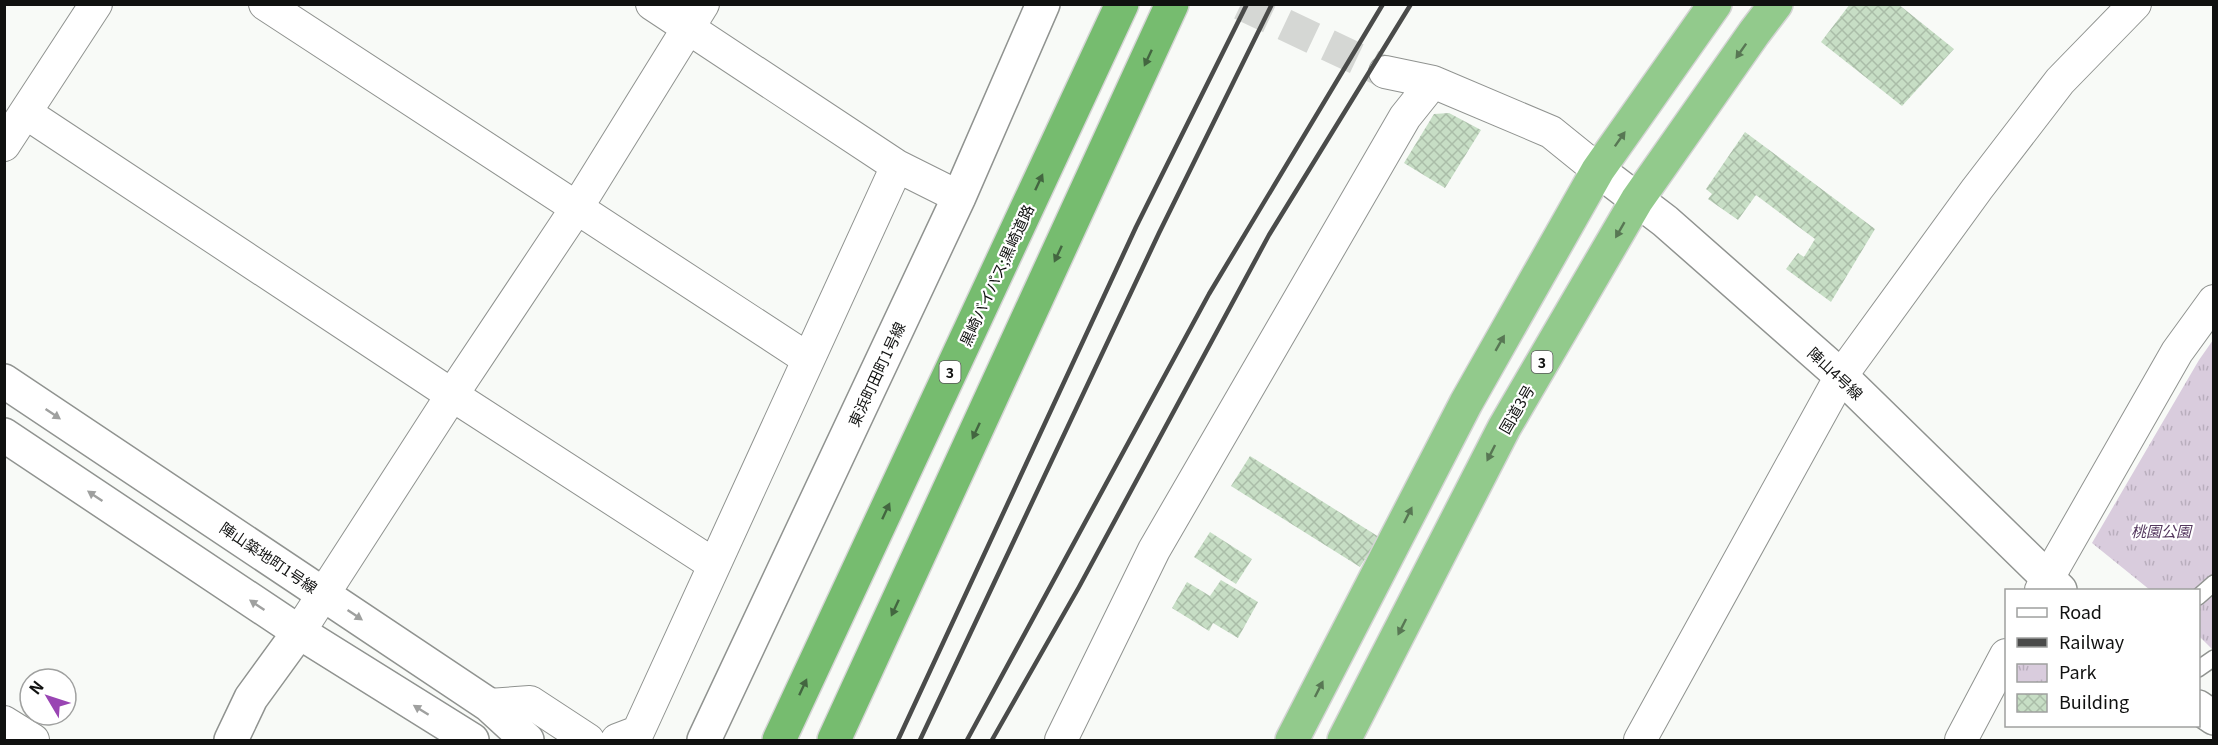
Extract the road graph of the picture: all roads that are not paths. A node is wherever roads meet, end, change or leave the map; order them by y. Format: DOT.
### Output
graph roads {
  1 [pos="96,4"];
  2 [pos="265,4"];
  3 [pos="652,4"];
  4 [pos="1043,4"];
  5 [pos="1122,4"];
  6 [pos="1172,4"];
  7 [pos="1715,4"];
  8 [pos="1776,4"];
  9 [pos="2135,4"];
  10 [pos="696,17"];
  11 [pos="1385,72"];
  12 [pos="1433,82"];
  13 [pos="26,113"];
  14 [pos="4,145"];
  15 [pos="897,166"];
  16 [pos="1598,170"];
  17 [pos="959,197"];
  18 [pos="1637,200"];
  19 [pos="576,209"];
  20 [pos="2214,301"];
  21 [pos="808,359"];
  22 [pos="1841,376"];
  23 [pos="4,381"];
  24 [pos="452,395"];
  25 [pos="4,435"];
  26 [pos="713,564"];
  27 [pos="2214,583"];
  28 [pos="2049,587"];
  29 [pos="324,594"];
  30 [pos="2200,596"];
  31 [pos="299,632"];
  32 [pos="2214,658"];
  33 [pos="2005,660"];
  34 [pos="2200,668"];
  35 [pos="489,705"];
  36 [pos="2200,708"];
  37 [pos="2214,718"];
  38 [pos="4,722"];
  39 [pos="460,737"];
  40 [pos="33,741"];
  41 [pos="231,741"];
  42 [pos="527,741"];
  43 [pos="588,741"];
  44 [pos="617,741"];
  45 [pos="704,741"];
  46 [pos="779,741"];
  47 [pos="834,741"];
  48 [pos="1061,741"];
  49 [pos="1292,741"];
  50 [pos="1344,741"];
  51 [pos="1640,741"];
  52 [pos="1961,741"];
  1 -- 13 [label="street"];
  2 -- 19 [label="street"];
  3 -- 10 [label="street"];
  4 -- 17 [label="street, 東浜町田町1号線"];
  46 -- 5 [label="highway, 黒崎バイパス;黒崎道路 / 3, one-way"];
  6 -- 47 [label="highway, one-way"];
  16 -- 7 [label="highway, one-way"];
  8 -- 18 [label="highway, 国道3号 / 3, one-way"];
  9 -- 22 [label="street"];
  10 -- 15 [label="street"];
  10 -- 19 [label="street"];
  11 -- 12 [label="street"];
  12 -- 16 [label="street"];
  12 -- 48 [label="street"];
  13 -- 14 [label="street"];
  13 -- 24 [label="street"];
  15 -- 17 [label="street"];
  15 -- 21 [label="street"];
  16 -- 18 [label="street, 陣山4号線"];
  49 -- 16 [label="highway, one-way"];
  17 -- 45 [label="street, 東浜町田町1号線"];
  18 -- 22 [label="street, 陣山4号線"];
  18 -- 50 [label="highway, 国道3号 / 3, one-way"];
  19 -- 21 [label="street"];
  19 -- 24 [label="street"];
  20 -- 28 [label="street"];
  21 -- 26 [label="street"];
  22 -- 28 [label="street, 陣山4号線"];
  22 -- 51 [label="street"];
  23 -- 29 [label="street, 陣山築地町1号線, one-way"];
  24 -- 26 [label="street"];
  24 -- 29 [label="street"];
  31 -- 25 [label="street, one-way"];
  26 -- 44 [label="street"];
  27 -- 30 [label="lane"];
  29 -- 31 [label="street"];
  29 -- 35 [label="street, 陣山築地町1号線, one-way"];
  39 -- 31 [label="street, one-way"];
  31 -- 41 [label="street"];
  32 -- 34 [label="lane"];
  33 -- 52 [label="street"];
  35 -- 42 [label="street, 陣山築地町1号線"];
  35 -- 43 [label="street"];
  36 -- 37 [label="street"];
  38 -- 40 [label="street"];
}
